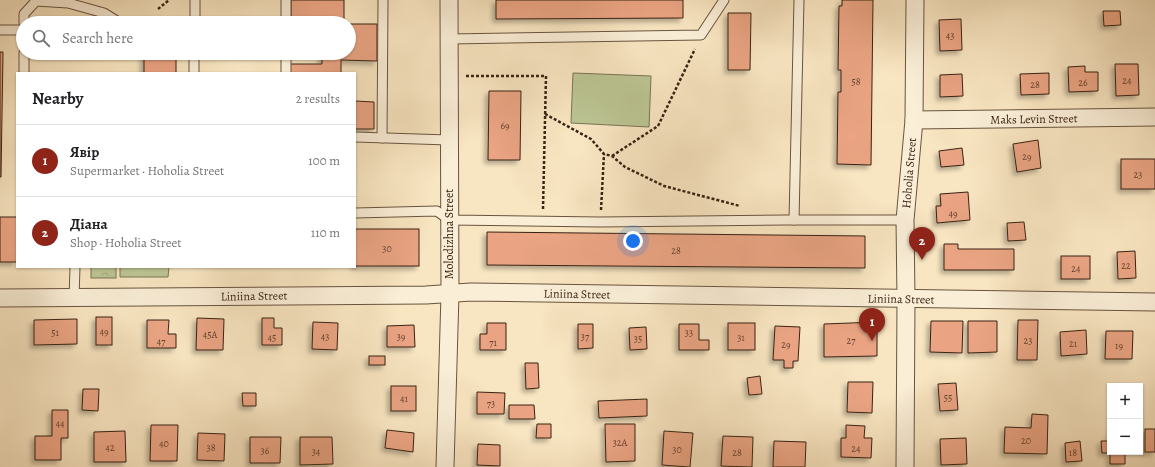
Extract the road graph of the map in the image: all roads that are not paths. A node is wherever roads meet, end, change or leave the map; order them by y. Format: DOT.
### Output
graph roads {
  1 [pos="195,0"];
  2 [pos="286,0"];
  3 [pos="383,0"];
  4 [pos="449,0"];
  5 [pos="724,0"];
  6 [pos="799,0"];
  7 [pos="915,0"];
  8 [pos="24,16"];
  9 [pos="110,16"];
  10 [pos="195,16"];
  11 [pos="286,16"];
  12 [pos="0,30"];
  13 [pos="16,30"];
  14 [pos="449,39"];
  15 [pos="24,60"];
  16 [pos="194,60"];
  17 [pos="286,60"];
  18 [pos="24,72"];
  19 [pos="194,72"];
  20 [pos="286,72"];
  21 [pos="1155,117"];
  22 [pos="914,120"];
  23 [pos="356,137"];
  24 [pos="382,138"];
  25 [pos="449,140"];
  26 [pos="356,213"];
  27 [pos="449,220"];
  28 [pos="794,220"];
  29 [pos="905,220"];
  30 [pos="75,268"];
  31 [pos="450,294"];
  32 [pos="0,298"];
  33 [pos="74,298"];
  34 [pos="906,299"];
  35 [pos="1155,302"];
  36 [pos="445,467"];
  37 [pos="904,467"];
  1 -- 10 [label="lane"];
  2 -- 11 [label="lane"];
  3 -- 24 [label="lane"];
  4 -- 14 [label="street, Molodizhna Street"];
  5 -- 14 [label="lane"];
  6 -- 28 [label="lane"];
  7 -- 22 [label="street, Hoholia Street"];
  8 -- 9 [label="lane"];
  12 -- 13 [label="lane"];
  14 -- 25 [label="street, Molodizhna Street"];
  15 -- 18 [label="lane"];
  16 -- 19 [label="lane"];
  17 -- 20 [label="lane"];
  21 -- 22 [label="street, Maks Levin Street"];
  22 -- 29 [label="street, Hoholia Street"];
  23 -- 24 [label="lane"];
  24 -- 25 [label="lane"];
  25 -- 27 [label="street, Molodizhna Street"];
  26 -- 27 [label="lane"];
  27 -- 28 [label="lane"];
  27 -- 31 [label="street, Molodizhna Street"];
  28 -- 29 [label="lane"];
  29 -- 34 [label="street, Hoholia Street"];
  30 -- 33 [label="lane"];
  31 -- 33 [label="street, Liniina Street"];
  31 -- 34 [label="street, Liniina Street"];
  31 -- 36 [label="street, Molodizhna Street"];
  32 -- 33 [label="street, Liniina Street"];
  34 -- 35 [label="street, Liniina Street"];
  34 -- 37 [label="street, Hoholia Street"];
}
